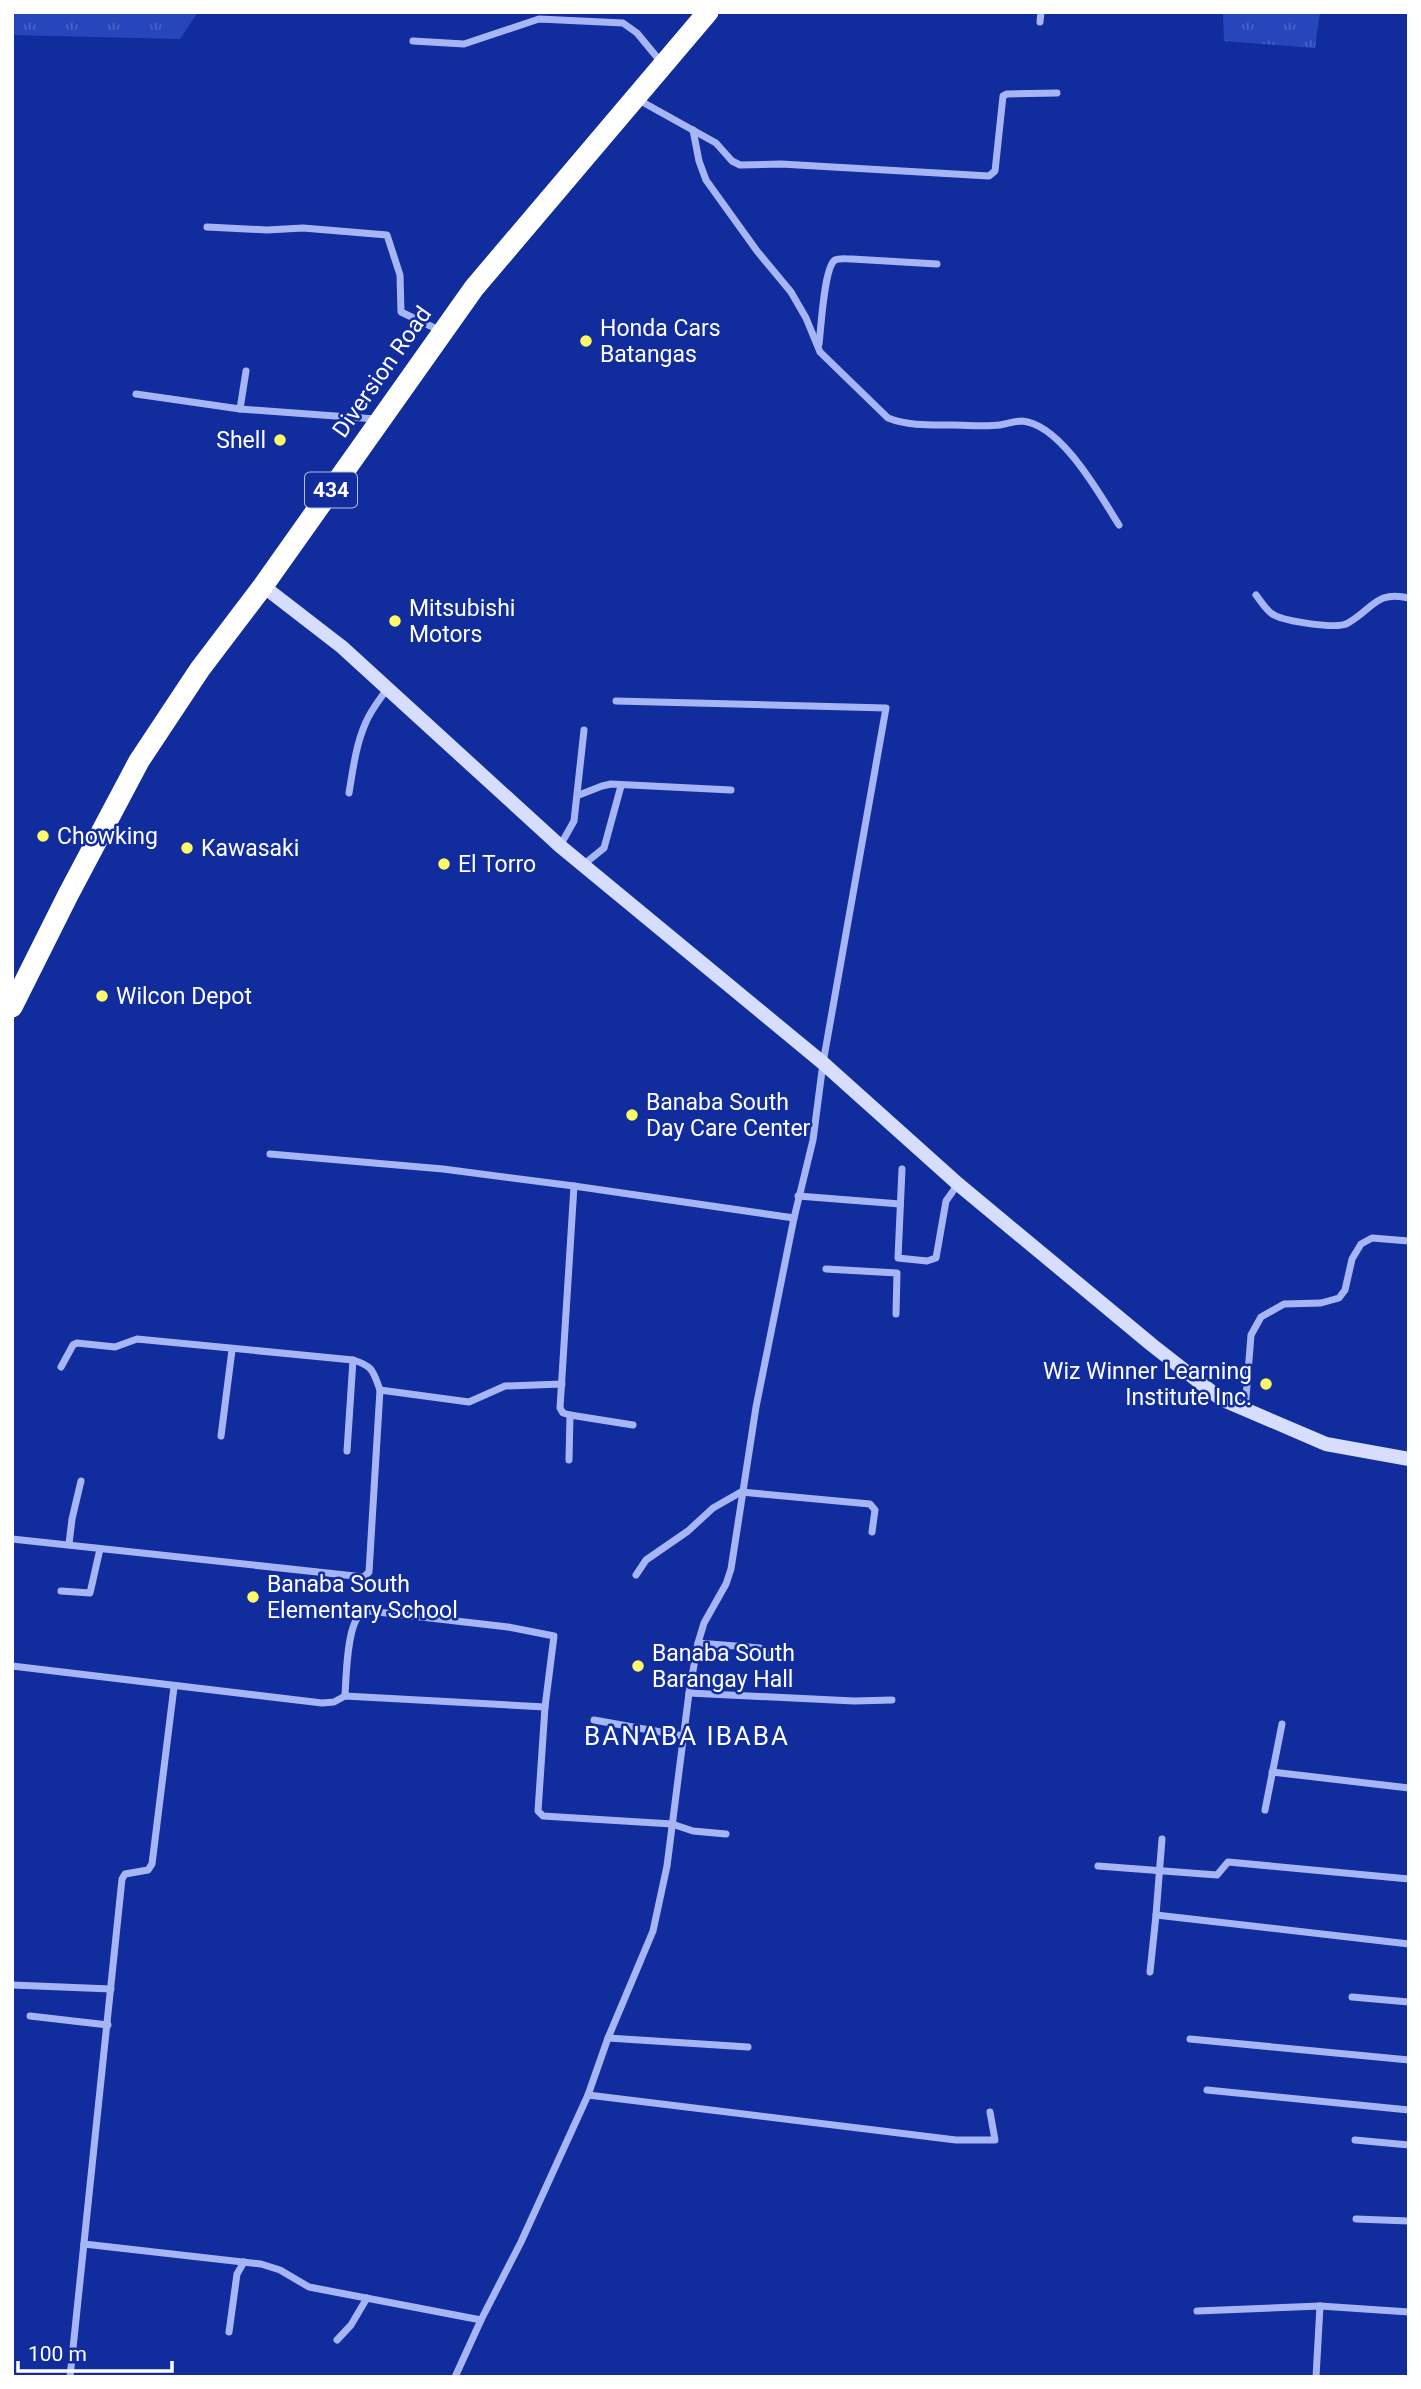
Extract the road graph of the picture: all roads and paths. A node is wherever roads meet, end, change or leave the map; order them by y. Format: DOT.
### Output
graph roads {
  1 [pos="708,12"];
  2 [pos="1041,12"];
  3 [pos="1040,22"];
  4 [pos="413,41"];
  5 [pos="664,65"];
  6 [pos="1056,93"];
  7 [pos="636,98"];
  8 [pos="693,130"];
  9 [pos="207,227"];
  10 [pos="937,264"];
  11 [pos="442,332"];
  12 [pos="819,345"];
  13 [pos="246,371"];
  14 [pos="136,394"];
  15 [pos="240,409"];
  16 [pos="380,420"];
  17 [pos="1119,525"];
  18 [pos="263,586"];
  19 [pos="1256,595"];
  20 [pos="1409,598"];
  21 [pos="387,688"];
  22 [pos="617,701"];
  23 [pos="584,730"];
  24 [pos="621,786"];
  25 [pos="731,790"];
  26 [pos="349,793"];
  27 [pos="579,795"];
  28 [pos="560,846"];
  29 [pos="583,865"];
  30 [pos="12,1007"];
  31 [pos="823,1063"];
  32 [pos="270,1154"];
  33 [pos="902,1169"];
  34 [pos="958,1184"];
  35 [pos="574,1186"];
  36 [pos="798,1196"];
  37 [pos="900,1205"];
  38 [pos="794,1218"];
  39 [pos="1409,1241"];
  40 [pos="898,1258"];
  41 [pos="826,1269"];
  42 [pos="897,1273"];
  43 [pos="896,1314"];
  44 [pos="232,1350"];
  45 [pos="353,1360"];
  46 [pos="61,1367"];
  47 [pos="562,1384"];
  48 [pos="380,1390"];
  49 [pos="1245,1411"];
  50 [pos="570,1415"];
  51 [pos="633,1425"];
  52 [pos="221,1436"];
  53 [pos="347,1451"];
  54 [pos="1409,1459"];
  55 [pos="569,1460"];
  56 [pos="81,1482"];
  57 [pos="741,1492"];
  58 [pos="872,1532"];
  59 [pos="12,1539"];
  60 [pos="69,1544"];
  61 [pos="100,1549"];
  62 [pos="636,1576"];
  63 [pos="61,1591"];
  64 [pos="698,1643"];
  65 [pos="766,1657"];
  66 [pos="12,1666"];
  67 [pos="174,1686"];
  68 [pos="689,1693"];
  69 [pos="345,1696"];
  70 [pos="892,1700"];
  71 [pos="545,1707"];
  72 [pos="594,1720"];
  73 [pos="1282,1724"];
  74 [pos="683,1736"];
  75 [pos="1272,1772"];
  76 [pos="1409,1788"];
  77 [pos="1265,1810"];
  78 [pos="673,1824"];
  79 [pos="726,1834"];
  80 [pos="1162,1839"];
  81 [pos="1098,1866"];
  82 [pos="1160,1872"];
  83 [pos="1409,1879"];
  84 [pos="1156,1915"];
  85 [pos="1409,1944"];
  86 [pos="1150,1972"];
  87 [pos="12,1985"];
  88 [pos="111,1989"];
  89 [pos="1352,1997"];
  90 [pos="1409,2002"];
  91 [pos="30,2016"];
  92 [pos="107,2025"];
  93 [pos="608,2038"];
  94 [pos="1191,2039"];
  95 [pos="748,2047"];
  96 [pos="1409,2060"];
  97 [pos="1207,2090"];
  98 [pos="588,2095"];
  99 [pos="1409,2110"];
  100 [pos="990,2112"];
  101 [pos="1355,2140"];
  102 [pos="1409,2145"];
  103 [pos="1356,2219"];
  104 [pos="1409,2221"];
  105 [pos="84,2244"];
  106 [pos="244,2262"];
  107 [pos="367,2298"];
  108 [pos="1320,2306"];
  109 [pos="1197,2311"];
  110 [pos="1409,2312"];
  111 [pos="481,2320"];
  112 [pos="229,2332"];
  113 [pos="337,2340"];
  114 [pos="70,2377"];
  115 [pos="455,2377"];
  116 [pos="1316,2377"];
  1 -- 5 [label="highway, Diversion Road / 434"];
  2 -- 3 [label="street"];
  4 -- 5 [label="street"];
  5 -- 7 [label="highway, Diversion Road / 434"];
  6 -- 8 [label="street"];
  7 -- 8 [label="street"];
  7 -- 11 [label="highway, Diversion Road / 434"];
  8 -- 12 [label="street"];
  9 -- 11 [label="street"];
  10 -- 12 [label="street"];
  11 -- 16 [label="highway, Diversion Road / 434"];
  12 -- 17 [label="street"];
  13 -- 15 [label="street"];
  14 -- 15 [label="street"];
  15 -- 16 [label="street"];
  16 -- 18 [label="highway, Diversion Road / 434"];
  18 -- 21 [label="street"];
  18 -- 30 [label="highway, Diversion Road / 434"];
  19 -- 20 [label="street"];
  21 -- 26 [label="street"];
  21 -- 28 [label="street"];
  22 -- 31 [label="street"];
  23 -- 27 [label="street"];
  24 -- 25 [label="street"];
  24 -- 27 [label="street"];
  24 -- 29 [label="street"];
  27 -- 28 [label="street"];
  28 -- 29 [label="street"];
  29 -- 31 [label="street"];
  31 -- 34 [label="street"];
  31 -- 36 [label="street"];
  32 -- 35 [label="street"];
  33 -- 37 [label="street"];
  34 -- 40 [label="street"];
  34 -- 49 [label="street"];
  35 -- 38 [label="street"];
  35 -- 47 [label="street"];
  36 -- 37 [label="street"];
  36 -- 38 [label="street"];
  37 -- 40 [label="street"];
  38 -- 57 [label="street"];
  39 -- 49 [label="street"];
  40 -- 42 [label="street"];
  41 -- 42 [label="street"];
  42 -- 43 [label="street"];
  44 -- 45 [label="street"];
  44 -- 46 [label="street"];
  44 -- 52 [label="street"];
  45 -- 48 [label="street"];
  45 -- 53 [label="street"];
  47 -- 48 [label="street"];
  47 -- 50 [label="street"];
  48 -- 61 [label="street"];
  49 -- 54 [label="street"];
  50 -- 51 [label="street"];
  50 -- 55 [label="street"];
  56 -- 60 [label="street"];
  57 -- 58 [label="street"];
  57 -- 62 [label="street"];
  57 -- 64 [label="street"];
  59 -- 60 [label="street"];
  60 -- 61 [label="street"];
  61 -- 63 [label="street"];
  64 -- 65 [label="street"];
  64 -- 68 [label="street"];
  66 -- 67 [label="street"];
  67 -- 69 [label="street"];
  67 -- 88 [label="street"];
  68 -- 70 [label="street"];
  68 -- 74 [label="street"];
  69 -- 71 [label="street"];
  69 -- 71 [label="street"];
  71 -- 78 [label="street"];
  72 -- 74 [label="street"];
  73 -- 75 [label="street"];
  74 -- 78 [label="street"];
  75 -- 76 [label="street"];
  75 -- 77 [label="street"];
  78 -- 79 [label="street"];
  78 -- 93 [label="street"];
  80 -- 82 [label="street"];
  81 -- 82 [label="street"];
  82 -- 83 [label="street"];
  82 -- 84 [label="street"];
  84 -- 85 [label="street"];
  84 -- 86 [label="street"];
  87 -- 88 [label="street"];
  88 -- 92 [label="street"];
  89 -- 90 [label="street"];
  91 -- 92 [label="street"];
  92 -- 105 [label="street"];
  93 -- 95 [label="street"];
  93 -- 98 [label="street"];
  94 -- 96 [label="street"];
  97 -- 99 [label="street"];
  98 -- 100 [label="street"];
  98 -- 111 [label="street"];
  101 -- 102 [label="street"];
  103 -- 104 [label="street"];
  105 -- 106 [label="street"];
  105 -- 114 [label="street"];
  106 -- 107 [label="street"];
  106 -- 112 [label="street"];
  107 -- 111 [label="street"];
  107 -- 113 [label="street"];
  108 -- 109 [label="street"];
  108 -- 110 [label="street"];
  108 -- 116 [label="street"];
  111 -- 115 [label="street"];
}
